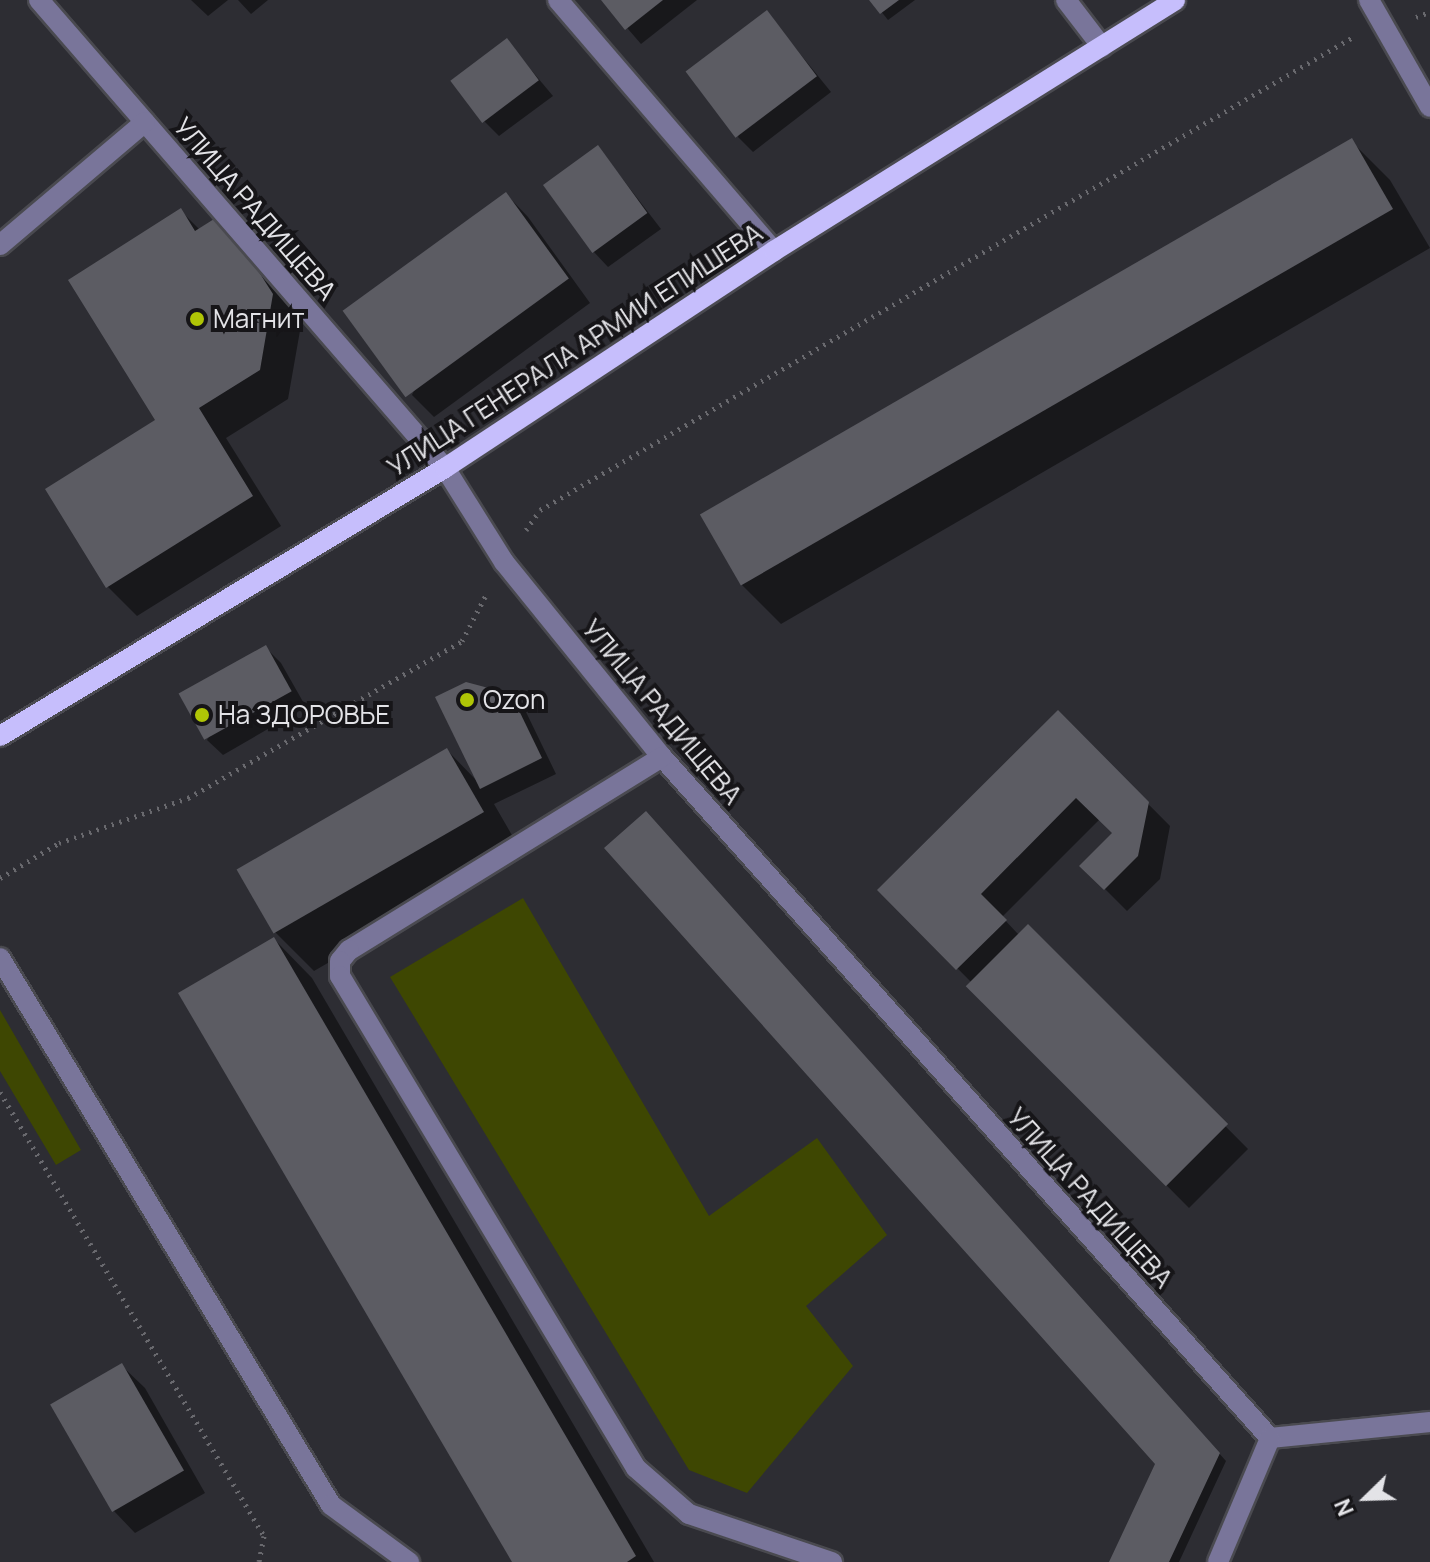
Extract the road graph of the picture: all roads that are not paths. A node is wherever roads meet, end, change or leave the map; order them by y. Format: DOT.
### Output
graph roads {
  1 [pos="39,0"];
  2 [pos="558,0"];
  3 [pos="1066,0"];
  4 [pos="1175,0"];
  5 [pos="1369,0"];
  6 [pos="1102,47"];
  7 [pos="1430,107"];
  8 [pos="145,122"];
  9 [pos="0,245"];
  10 [pos="774,251"];
  11 [pos="445,468"];
  12 [pos="0,736"];
  13 [pos="662,757"];
  14 [pos="0,958"];
  15 [pos="1430,1422"];
  16 [pos="1270,1438"];
  17 [pos="409,1562"];
  18 [pos="832,1562"];
  19 [pos="1218,1562"];
  1 -- 8 [label="street, УЛИЦА РАДИЩЕВА"];
  2 -- 10 [label="street"];
  3 -- 6 [label="street"];
  4 -- 6 [label="main road, УЛИЦА ГЕНЕРАЛА АРМИИ ЕПИШЕВА"];
  5 -- 7 [label="street"];
  6 -- 10 [label="main road, УЛИЦА ГЕНЕРАЛА АРМИИ ЕПИШЕВА"];
  8 -- 9 [label="street"];
  8 -- 11 [label="street, УЛИЦА РАДИЩЕВА"];
  10 -- 11 [label="main road, УЛИЦА ГЕНЕРАЛА АРМИИ ЕПИШЕВА"];
  11 -- 12 [label="main road, УЛИЦА ГЕНЕРАЛА АРМИИ ЕПИШЕВА"];
  11 -- 13 [label="street, УЛИЦА РАДИЩЕВА"];
  13 -- 16 [label="street, УЛИЦА РАДИЩЕВА"];
  13 -- 18 [label="street"];
  14 -- 17 [label="street"];
  15 -- 16 [label="street"];
  16 -- 19 [label="street"];
}
